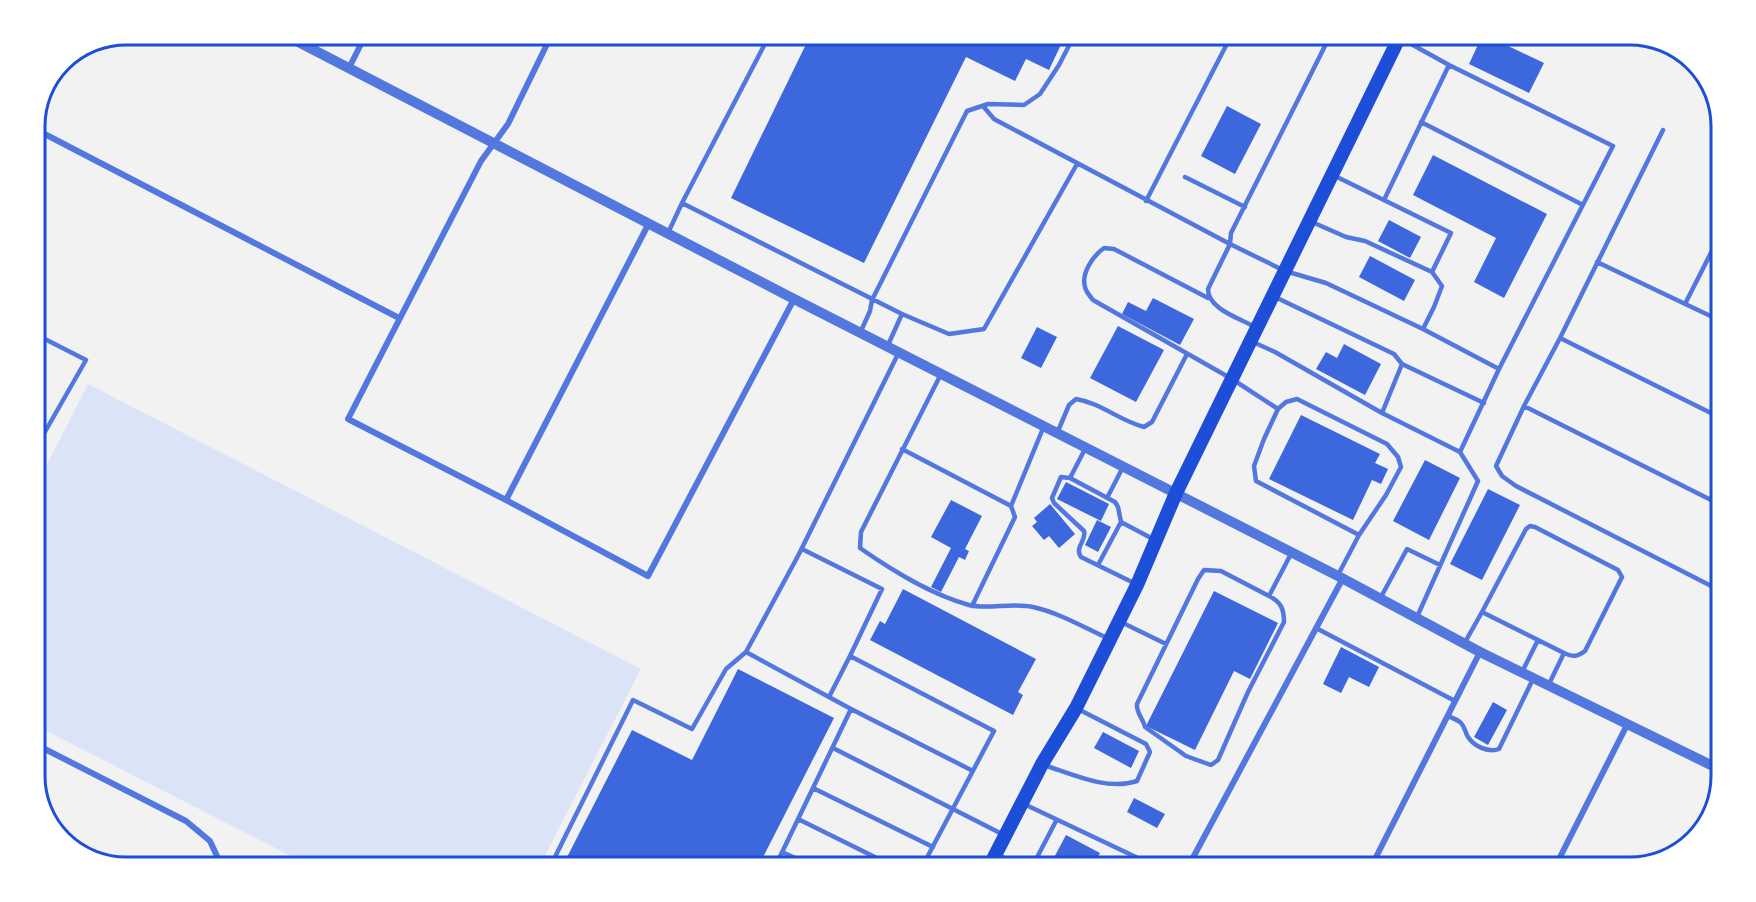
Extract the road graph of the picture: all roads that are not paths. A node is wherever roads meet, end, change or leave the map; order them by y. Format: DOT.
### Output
graph roads {
  1 [pos="304,45"];
  2 [pos="360,45"];
  3 [pos="547,45"];
  4 [pos="764,45"];
  5 [pos="1069,45"];
  6 [pos="1226,45"];
  7 [pos="1326,45"];
  8 [pos="1397,45"];
  9 [pos="1416,45"];
  10 [pos="1449,65"];
  11 [pos="349,68"];
  12 [pos="983,106"];
  13 [pos="1421,122"];
  14 [pos="1663,130"];
  15 [pos="45,134"];
  16 [pos="494,144"];
  17 [pos="1077,164"];
  18 [pos="1332,175"];
  19 [pos="1185,177"];
  20 [pos="1146,201"];
  21 [pos="1384,201"];
  22 [pos="682,203"];
  23 [pos="1582,205"];
  24 [pos="1245,207"];
  25 [pos="1310,220"];
  26 [pos="649,222"];
  27 [pos="668,233"];
  28 [pos="1230,244"];
  29 [pos="1711,253"];
  30 [pos="1597,262"];
  31 [pos="1285,271"];
  32 [pos="1432,272"];
  33 [pos="1273,296"];
  34 [pos="1208,297"];
  35 [pos="794,298"];
  36 [pos="872,300"];
  37 [pos="1685,304"];
  38 [pos="902,314"];
  39 [pos="1711,316"];
  40 [pos="399,318"];
  41 [pos="1423,329"];
  42 [pos="861,332"];
  43 [pos="1254,334"];
  44 [pos="1560,338"];
  45 [pos="45,339"];
  46 [pos="888,345"];
  47 [pos="899,351"];
  48 [pos="1188,354"];
  49 [pos="1402,363"];
  50 [pos="1499,369"];
  51 [pos="942,373"];
  52 [pos="1232,379"];
  53 [pos="1484,403"];
  54 [pos="1524,406"];
  55 [pos="1278,409"];
  56 [pos="1382,413"];
  57 [pos="1711,413"];
  58 [pos="1044,426"];
  59 [pos="45,432"];
  60 [pos="1057,433"];
  61 [pos="902,448"];
  62 [pos="1086,448"];
  63 [pos="1460,452"];
  64 [pos="1123,466"];
  65 [pos="1070,478"];
  66 [pos="1176,493"];
  67 [pos="1107,498"];
  68 [pos="506,500"];
  69 [pos="1711,501"];
  70 [pos="1011,506"];
  71 [pos="1121,522"];
  72 [pos="1359,535"];
  73 [pos="1157,542"];
  74 [pos="802,549"];
  75 [pos="1292,552"];
  76 [pos="1098,565"];
  77 [pos="1440,565"];
  78 [pos="1340,577"];
  79 [pos="1137,585"];
  80 [pos="1711,586"];
  81 [pos="1269,596"];
  82 [pos="1380,600"];
  83 [pos="972,606"];
  84 [pos="1482,612"];
  85 [pos="1417,619"];
  86 [pos="1119,621"];
  87 [pos="1316,628"];
  88 [pos="1110,639"];
  89 [pos="1538,640"];
  90 [pos="1166,644"];
  91 [pos="1464,644"];
  92 [pos="746,652"];
  93 [pos="1480,652"];
  94 [pos="1564,653"];
  95 [pos="849,656"];
  96 [pos="1522,673"];
  97 [pos="1533,678"];
  98 [pos="1548,686"];
  99 [pos="829,697"];
  100 [pos="1455,701"];
  101 [pos="1076,708"];
  102 [pos="851,709"];
  103 [pos="1448,716"];
  104 [pos="1628,725"];
  105 [pos="833,748"];
  106 [pos="45,749"];
  107 [pos="1042,764"];
  108 [pos="1711,765"];
  109 [pos="973,771"];
  110 [pos="813,788"];
  111 [pos="1021,802"];
  112 [pos="952,810"];
  113 [pos="798,819"];
  114 [pos="1056,821"];
  115 [pos="1004,835"];
  116 [pos="933,847"];
  117 [pos="782,852"];
  118 [pos="996,854"];
  119 [pos="217,857"];
  120 [pos="555,857"];
  121 [pos="780,857"];
  122 [pos="793,857"];
  123 [pos="875,857"];
  124 [pos="928,857"];
  125 [pos="994,857"];
  126 [pos="1002,857"];
  127 [pos="1037,857"];
  128 [pos="1129,857"];
  129 [pos="1193,857"];
  130 [pos="1376,857"];
  131 [pos="1560,857"];
  1 -- 11 [label="street"];
  2 -- 11 [label="street"];
  3 -- 16 [label="street"];
  4 -- 22 [label="lane"];
  5 -- 12 [label="lane"];
  6 -- 20 [label="lane"];
  7 -- 24 [label="lane"];
  8 -- 18 [label="main road"];
  9 -- 10 [label="lane"];
  10 -- 13 [label="lane"];
  10 -- 23 [label="lane"];
  11 -- 16 [label="street"];
  12 -- 17 [label="lane"];
  12 -- 36 [label="lane"];
  13 -- 21 [label="lane"];
  13 -- 23 [label="lane"];
  14 -- 30 [label="lane"];
  15 -- 40 [label="street"];
  16 -- 26 [label="street"];
  16 -- 40 [label="street"];
  17 -- 20 [label="lane"];
  17 -- 38 [label="lane"];
  18 -- 21 [label="lane"];
  18 -- 25 [label="main road"];
  19 -- 24 [label="lane"];
  20 -- 28 [label="lane"];
  21 -- 32 [label="lane"];
  22 -- 27 [label="lane"];
  22 -- 36 [label="lane"];
  23 -- 50 [label="lane"];
  24 -- 28 [label="lane"];
  25 -- 31 [label="main road"];
  25 -- 32 [label="lane"];
  26 -- 27 [label="street"];
  26 -- 68 [label="street"];
  27 -- 35 [label="street"];
  28 -- 31 [label="lane"];
  28 -- 34 [label="lane"];
  29 -- 37 [label="lane"];
  30 -- 37 [label="lane"];
  30 -- 44 [label="lane"];
  31 -- 33 [label="main road"];
  31 -- 41 [label="lane"];
  32 -- 41 [label="lane"];
  33 -- 43 [label="main road"];
  33 -- 49 [label="lane"];
  34 -- 43 [label="lane"];
  34 -- 48 [label="lane"];
  35 -- 42 [label="street"];
  35 -- 68 [label="street"];
  36 -- 38 [label="lane"];
  36 -- 42 [label="lane"];
  37 -- 39 [label="lane"];
  38 -- 46 [label="lane"];
  40 -- 68 [label="street"];
  41 -- 50 [label="lane"];
  42 -- 46 [label="street"];
  43 -- 52 [label="main road"];
  43 -- 56 [label="lane"];
  44 -- 54 [label="lane"];
  44 -- 57 [label="lane"];
  45 -- 59 [label="lane"];
  46 -- 47 [label="street"];
  47 -- 51 [label="street"];
  47 -- 74 [label="lane"];
  48 -- 52 [label="lane"];
  48 -- 60 [label="lane"];
  49 -- 53 [label="lane"];
  49 -- 56 [label="lane"];
  50 -- 53 [label="lane"];
  51 -- 58 [label="street"];
  51 -- 61 [label="lane"];
  52 -- 55 [label="lane"];
  52 -- 66 [label="main road"];
  53 -- 63 [label="lane"];
  54 -- 69 [label="lane"];
  54 -- 80 [label="lane"];
  55 -- 72 [label="lane"];
  55 -- 72 [label="lane"];
  56 -- 63 [label="lane"];
  58 -- 60 [label="street"];
  58 -- 70 [label="lane"];
  60 -- 62 [label="street"];
  61 -- 70 [label="lane"];
  61 -- 83 [label="lane"];
  62 -- 64 [label="street"];
  62 -- 65 [label="lane"];
  63 -- 77 [label="lane"];
  64 -- 66 [label="street"];
  64 -- 67 [label="lane"];
  65 -- 67 [label="lane"];
  65 -- 76 [label="lane"];
  66 -- 73 [label="main road"];
  66 -- 75 [label="street"];
  67 -- 71 [label="lane"];
  70 -- 83 [label="lane"];
  71 -- 73 [label="lane"];
  71 -- 76 [label="lane"];
  72 -- 78 [label="lane"];
  73 -- 79 [label="main road"];
  74 -- 92 [label="lane"];
  74 -- 95 [label="lane"];
  75 -- 78 [label="street"];
  75 -- 81 [label="lane"];
  76 -- 79 [label="lane"];
  77 -- 82 [label="lane"];
  77 -- 85 [label="lane"];
  78 -- 82 [label="street"];
  78 -- 87 [label="street"];
  79 -- 86 [label="main road"];
  81 -- 90 [label="lane"];
  81 -- 90 [label="lane"];
  82 -- 85 [label="street"];
  83 -- 88 [label="lane"];
  84 -- 89 [label="lane"];
  84 -- 91 [label="lane"];
  84 -- 94 [label="lane"];
  85 -- 91 [label="street"];
  86 -- 88 [label="main road"];
  86 -- 90 [label="lane"];
  87 -- 100 [label="lane"];
  87 -- 129 [label="street"];
  88 -- 101 [label="main road"];
  89 -- 94 [label="lane"];
  89 -- 96 [label="lane"];
  91 -- 93 [label="street"];
  92 -- 99 [label="lane"];
  92 -- 120 [label="lane"];
  93 -- 96 [label="street"];
  93 -- 100 [label="street"];
  94 -- 98 [label="lane"];
  95 -- 99 [label="lane"];
  95 -- 109 [label="lane"];
  96 -- 97 [label="street"];
  97 -- 98 [label="street"];
  97 -- 103 [label="lane"];
  98 -- 104 [label="street"];
  99 -- 102 [label="lane"];
  100 -- 103 [label="street"];
  101 -- 107 [label="main road"];
  101 -- 107 [label="lane"];
  102 -- 105 [label="lane"];
  102 -- 109 [label="lane"];
  103 -- 130 [label="street"];
  104 -- 108 [label="street"];
  104 -- 131 [label="street"];
  105 -- 110 [label="lane"];
  105 -- 112 [label="lane"];
  106 -- 119 [label="street"];
  107 -- 111 [label="main road"];
  109 -- 112 [label="lane"];
  110 -- 113 [label="lane"];
  110 -- 116 [label="lane"];
  111 -- 114 [label="lane"];
  111 -- 115 [label="main road"];
  112 -- 115 [label="lane"];
  112 -- 116 [label="lane"];
  113 -- 117 [label="lane"];
  113 -- 123 [label="lane"];
  114 -- 127 [label="lane"];
  114 -- 128 [label="lane"];
  115 -- 118 [label="main road"];
  116 -- 124 [label="lane"];
  117 -- 121 [label="lane"];
  117 -- 122 [label="lane"];
  118 -- 125 [label="main road"];
  118 -- 126 [label="lane"];
}
